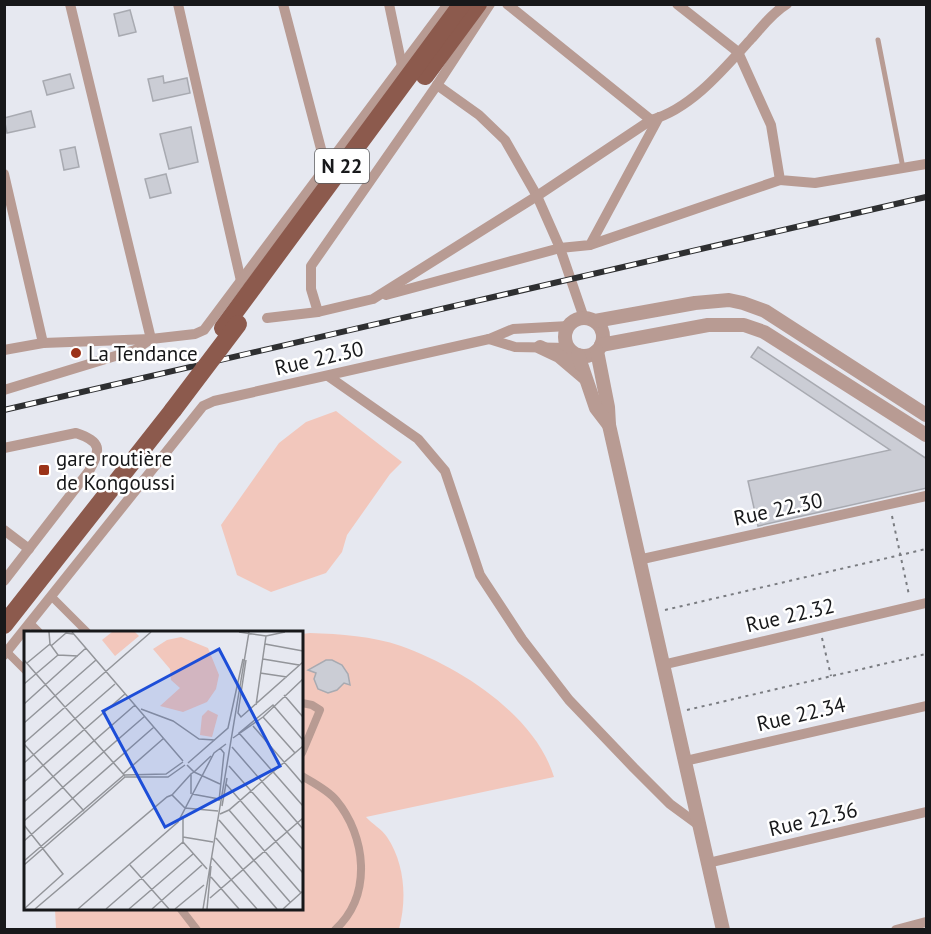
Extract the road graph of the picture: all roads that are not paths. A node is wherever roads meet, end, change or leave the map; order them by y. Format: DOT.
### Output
graph roads {
  1 [pos="70,4"];
  2 [pos="178,4"];
  3 [pos="284,4"];
  4 [pos="388,4"];
  5 [pos="448,4"];
  6 [pos="462,4"];
  7 [pos="478,4"];
  8 [pos="490,4"];
  9 [pos="507,4"];
  10 [pos="677,4"];
  11 [pos="787,4"];
  12 [pos="778,7"];
  13 [pos="878,40"];
  14 [pos="738,52"];
  15 [pos="402,66"];
  16 [pos="437,85"];
  17 [pos="655,118"];
  18 [pos="927,164"];
  19 [pos="326,168"];
  20 [pos="903,168"];
  21 [pos="4,174"];
  22 [pos="780,180"];
  23 [pos="537,196"];
  24 [pos="590,245"];
  25 [pos="560,248"];
  26 [pos="241,281"];
  27 [pos="373,299"];
  28 [pos="318,312"];
  29 [pos="267,318"];
  30 [pos="589,319"];
  31 [pos="230,326"];
  32 [pos="569,326"];
  33 [pos="151,339"];
  34 [pos="489,339"];
  35 [pos="43,343"];
  36 [pos="540,347"];
  37 [pos="599,348"];
  38 [pos="4,350"];
  39 [pos="574,351"];
  40 [pos="327,376"];
  41 [pos="587,379"];
  42 [pos="4,390"];
  43 [pos="165,412"];
  44 [pos="927,415"];
  45 [pos="609,425"];
  46 [pos="927,435"];
  47 [pos="4,448"];
  48 [pos="927,496"];
  49 [pos="4,530"];
  50 [pos="30,549"];
  51 [pos="638,560"];
  52 [pos="4,581"];
  53 [pos="52,597"];
  54 [pos="927,603"];
  55 [pos="4,607"];
  56 [pos="30,623"];
  57 [pos="4,624"];
  58 [pos="37,631"];
  59 [pos="85,631"];
  60 [pos="6,654"];
  61 [pos="662,665"];
  62 [pos="24,669"];
  63 [pos="303,704"];
  64 [pos="927,706"];
  65 [pos="303,751"];
  66 [pos="685,761"];
  67 [pos="303,777"];
  68 [pos="927,812"];
  69 [pos="699,826"];
  70 [pos="708,863"];
  71 [pos="181,910"];
  72 [pos="927,922"];
  73 [pos="197,930"];
  74 [pos="335,930"];
  75 [pos="723,930"];
  76 [pos="896,930"];
  1 -- 33 [label="street"];
  2 -- 26 [label="street"];
  3 -- 19 [label="street"];
  4 -- 15 [label="street"];
  5 -- 15 [label="street"];
  6 -- 31 [label="main road, N 22"];
  7 -- 31 [label="main road, N 22"];
  8 -- 16 [label="street"];
  9 -- 17 [label="street"];
  10 -- 14 [label="street"];
  11 -- 12 [label="street"];
  12 -- 14 [label="street"];
  13 -- 20 [label="lane"];
  14 -- 17 [label="street"];
  14 -- 22 [label="street"];
  15 -- 19 [label="street"];
  16 -- 23 [label="street"];
  16 -- 28 [label="street"];
  17 -- 23 [label="street"];
  17 -- 24 [label="street"];
  18 -- 20 [label="street"];
  19 -- 26 [label="street"];
  20 -- 22 [label="street"];
  21 -- 35 [label="street"];
  22 -- 24 [label="street"];
  23 -- 25 [label="street"];
  23 -- 27 [label="street"];
  24 -- 25 [label="street"];
  25 -- 27 [label="street"];
  25 -- 30 [label="street"];
  26 -- 33 [label="street"];
  27 -- 28 [label="street"];
  28 -- 29 [label="street"];
  30 -- 32 [label="street"];
  30 -- 37 [label="street"];
  30 -- 44 [label="street"];
  31 -- 43 [label="main road, N 22"];
  32 -- 34 [label="street, Rue 22.30"];
  32 -- 39 [label="street"];
  33 -- 35 [label="street"];
  33 -- 42 [label="street"];
  34 -- 36 [label="street"];
  34 -- 40 [label="street, Rue 22.30"];
  35 -- 38 [label="street"];
  36 -- 39 [label="street"];
  36 -- 41 [label="street"];
  37 -- 39 [label="street"];
  37 -- 45 [label="street"];
  37 -- 46 [label="street"];
  39 -- 41 [label="street"];
  40 -- 53 [label="street, Rue 22.30"];
  40 -- 69 [label="street"];
  41 -- 45 [label="street"];
  43 -- 55 [label="main road, N 22"];
  43 -- 57 [label="main road, N 22"];
  45 -- 51 [label="street"];
  47 -- 50 [label="street"];
  48 -- 51 [label="street, Rue 22.30"];
  49 -- 50 [label="street"];
  50 -- 52 [label="street"];
  51 -- 61 [label="street"];
  53 -- 56 [label="street, Rue 22.30"];
  53 -- 59 [label="street"];
  54 -- 61 [label="street, Rue 22.32"];
  56 -- 58 [label="street"];
  56 -- 60 [label="street, Rue 22.30"];
  60 -- 62 [label="street"];
  61 -- 66 [label="street"];
  63 -- 65 [label="street"];
  64 -- 66 [label="street, Rue 22.34"];
  66 -- 69 [label="street"];
  67 -- 74 [label="street"];
  68 -- 70 [label="street, Rue 22.36"];
  69 -- 70 [label="street"];
  70 -- 75 [label="street"];
  71 -- 73 [label="street"];
  72 -- 76 [label="street"];
}
